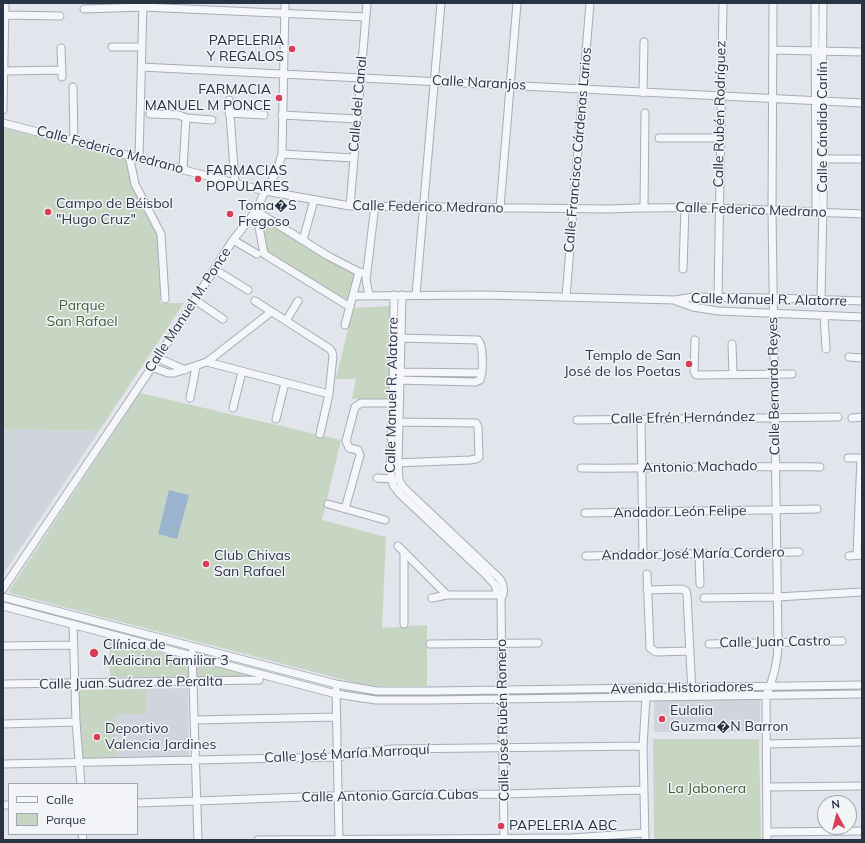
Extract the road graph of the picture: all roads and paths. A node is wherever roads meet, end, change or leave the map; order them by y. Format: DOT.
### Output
graph roads {
  1 [pos="285,3"];
  2 [pos="367,3"];
  3 [pos="441,3"];
  4 [pos="517,3"];
  5 [pos="590,3"];
  6 [pos="723,3"];
  7 [pos="773,3"];
  8 [pos="816,3"];
  9 [pos="823,3"];
  10 [pos="143,5"];
  11 [pos="5,8"];
  12 [pos="84,9"];
  13 [pos="285,14"];
  14 [pos="60,16"];
  15 [pos="366,17"];
  16 [pos="644,42"];
  17 [pos="4,47"];
  18 [pos="112,47"];
  19 [pos="142,47"];
  20 [pos="61,48"];
  21 [pos="773,50"];
  22 [pos="819,51"];
  23 [pos="862,52"];
  24 [pos="142,67"];
  25 [pos="4,71"];
  26 [pos="283,74"];
  27 [pos="361,78"];
  28 [pos="435,81"];
  29 [pos="510,85"];
  30 [pos="73,87"];
  31 [pos="583,90"];
  32 [pos="643,93"];
  33 [pos="721,96"];
  34 [pos="773,98"];
  35 [pos="229,100"];
  36 [pos="819,100"];
  37 [pos="862,103"];
  38 [pos="3,110"];
  39 [pos="644,112"];
  40 [pos="229,113"];
  41 [pos="150,114"];
  42 [pos="264,115"];
  43 [pos="282,115"];
  44 [pos="186,118"];
  45 [pos="357,119"];
  46 [pos="212,120"];
  47 [pos="3,123"];
  48 [pos="659,138"];
  49 [pos="720,138"];
  50 [pos="74,141"];
  51 [pos="282,154"];
  52 [pos="129,155"];
  53 [pos="139,158"];
  54 [pos="354,158"];
  55 [pos="816,158"];
  56 [pos="824,159"];
  57 [pos="862,159"];
  58 [pos="183,169"];
  59 [pos="235,183"];
  60 [pos="265,191"];
  61 [pos="314,200"];
  62 [pos="375,205"];
  63 [pos="350,206"];
  64 [pos="424,206"];
  65 [pos="644,207"];
  66 [pos="500,208"];
  67 [pos="573,208"];
  68 [pos="685,208"];
  69 [pos="719,209"];
  70 [pos="256,210"];
  71 [pos="772,211"];
  72 [pos="819,212"];
  73 [pos="862,214"];
  74 [pos="234,240"];
  75 [pos="303,240"];
  76 [pos="257,254"];
  77 [pos="214,269"];
  78 [pos="683,269"];
  79 [pos="363,273"];
  80 [pos="248,290"];
  81 [pos="402,295"];
  82 [pos="416,295"];
  83 [pos="353,296"];
  84 [pos="370,296"];
  85 [pos="394,296"];
  86 [pos="566,297"];
  87 [pos="718,297"];
  88 [pos="773,298"];
  89 [pos="165,299"];
  90 [pos="195,300"];
  91 [pos="675,300"];
  92 [pos="821,300"];
  93 [pos="255,301"];
  94 [pos="298,301"];
  95 [pos="862,301"];
  96 [pos="350,307"];
  97 [pos="271,312"];
  98 [pos="773,313"];
  99 [pos="824,316"];
  100 [pos="862,317"];
  101 [pos="223,319"];
  102 [pos="286,321"];
  103 [pos="344,325"];
  104 [pos="394,338"];
  105 [pos="401,338"];
  106 [pos="695,340"];
  107 [pos="732,344"];
  108 [pos="826,349"];
  109 [pos="849,357"];
  110 [pos="158,358"];
  111 [pos="862,358"];
  112 [pos="207,362"];
  113 [pos="152,367"];
  114 [pos="196,367"];
  115 [pos="185,370"];
  116 [pos="242,372"];
  117 [pos="732,374"];
  118 [pos="774,374"];
  119 [pos="792,374"];
  120 [pos="397,376"];
  121 [pos="285,383"];
  122 [pos="329,394"];
  123 [pos="190,398"];
  124 [pos="396,403"];
  125 [pos="233,408"];
  126 [pos="838,417"];
  127 [pos="862,417"];
  128 [pos="775,418"];
  129 [pos="852,418"];
  130 [pos="276,419"];
  131 [pos="641,419"];
  132 [pos="577,420"];
  133 [pos="396,422"];
  134 [pos="320,434"];
  135 [pos="848,458"];
  136 [pos="862,458"];
  137 [pos="394,463"];
  138 [pos="776,466"];
  139 [pos="820,467"];
  140 [pos="581,468"];
  141 [pos="642,468"];
  142 [pos="377,478"];
  143 [pos="391,479"];
  144 [pos="328,504"];
  145 [pos="861,506"];
  146 [pos="345,509"];
  147 [pos="817,509"];
  148 [pos="776,510"];
  149 [pos="585,513"];
  150 [pos="643,513"];
  151 [pos="385,520"];
  152 [pos="398,546"];
  153 [pos="799,552"];
  154 [pos="777,553"];
  155 [pos="404,554"];
  156 [pos="643,554"];
  157 [pos="699,554"];
  158 [pos="859,555"];
  159 [pos="586,556"];
  160 [pos="849,556"];
  161 [pos="488,573"];
  162 [pos="647,574"];
  163 [pos="700,584"];
  164 [pos="3,589"];
  165 [pos="647,590"];
  166 [pos="862,592"];
  167 [pos="447,595"];
  168 [pos="3,597"];
  169 [pos="501,597"];
  170 [pos="777,597"];
  171 [pos="432,598"];
  172 [pos="704,598"];
  173 [pos="3,606"];
  174 [pos="73,624"];
  175 [pos="404,624"];
  176 [pos="842,641"];
  177 [pos="538,643"];
  178 [pos="778,643"];
  179 [pos="430,644"];
  180 [pos="502,644"];
  181 [pos="709,644"];
  182 [pos="74,645"];
  183 [pos="3,646"];
  184 [pos="192,646"];
  185 [pos="690,651"];
  186 [pos="192,656"];
  187 [pos="258,680"];
  188 [pos="193,682"];
  189 [pos="75,683"];
  190 [pos="3,684"];
  191 [pos="336,684"];
  192 [pos="862,685"];
  193 [pos="770,686"];
  194 [pos="692,688"];
  195 [pos="336,694"];
  196 [pos="862,694"];
  197 [pos="502,695"];
  198 [pos="766,696"];
  199 [pos="646,697"];
  200 [pos="692,697"];
  201 [pos="336,717"];
  202 [pos="194,720"];
  203 [pos="76,722"];
  204 [pos="3,724"];
  205 [pos="862,742"];
  206 [pos="767,744"];
  207 [pos="644,746"];
  208 [pos="503,748"];
  209 [pos="338,758"];
  210 [pos="196,761"];
  211 [pos="79,762"];
  212 [pos="3,764"];
  213 [pos="81,783"];
  214 [pos="862,786"];
  215 [pos="767,787"];
  216 [pos="643,790"];
  217 [pos="504,794"];
  218 [pos="339,796"];
  219 [pos="197,802"];
  220 [pos="138,803"];
  221 [pos="862,831"];
  222 [pos="767,832"];
  223 [pos="645,837"];
  224 [pos="339,839"];
  225 [pos="504,839"];
  226 [pos="571,839"];
  227 [pos="198,840"];
  228 [pos="258,840"];
  229 [pos="767,840"];
  1 -- 13 [label="street, Calle Manuel M. Ponce"];
  2 -- 15 [label="street, Calle del Canal"];
  3 -- 28 [label="street"];
  4 -- 29 [label="street"];
  5 -- 31 [label="street, Calle Francisco Cárdenas Larios"];
  6 -- 33 [label="street, Calle Rubén Rodríguez"];
  7 -- 21 [label="street, Calle Bernardo Reyes"];
  8 -- 22 [label="street, Calle Cándido Carlín"];
  9 -- 22 [label="street, Calle Cándido Carlín"];
  10 -- 12 [label="street"];
  10 -- 13 [label="street"];
  10 -- 19 [label="street"];
  11 -- 14 [label="street"];
  11 -- 17 [label="street"];
  13 -- 15 [label="street"];
  13 -- 26 [label="street, Calle Manuel M. Ponce"];
  15 -- 27 [label="street, Calle del Canal"];
  16 -- 32 [label="street"];
  17 -- 25 [label="street"];
  18 -- 19 [label="street"];
  19 -- 24 [label="street"];
  20 -- 25 [label="street"];
  21 -- 22 [label="street"];
  21 -- 34 [label="street, Calle Bernardo Reyes"];
  22 -- 23 [label="street"];
  22 -- 36 [label="street, Calle Cándido Carlín"];
  24 -- 26 [label="street, Calle Naranjos"];
  24 -- 53 [label="street"];
  25 -- 38 [label="street"];
  26 -- 27 [label="street, Calle Naranjos"];
  26 -- 43 [label="street, Calle Manuel M. Ponce"];
  27 -- 28 [label="street, Calle Naranjos"];
  27 -- 45 [label="street, Calle del Canal"];
  28 -- 29 [label="street, Calle Naranjos"];
  28 -- 64 [label="street"];
  29 -- 31 [label="street, Calle Naranjos"];
  29 -- 66 [label="street"];
  30 -- 50 [label="street"];
  31 -- 32 [label="street, Calle Naranjos"];
  31 -- 67 [label="street, Calle Francisco Cárdenas Larios"];
  32 -- 33 [label="street, Calle Naranjos"];
  33 -- 34 [label="street, Calle Naranjos"];
  33 -- 49 [label="street, Calle Rubén Rodríguez"];
  34 -- 36 [label="street, Calle Naranjos"];
  34 -- 71 [label="street, Calle Bernardo Reyes"];
  35 -- 40 [label="street"];
  36 -- 37 [label="street, Calle Naranjos"];
  36 -- 55 [label="street, Calle Cándido Carlín"];
  36 -- 56 [label="street, Calle Cándido Carlín"];
  39 -- 65 [label="street"];
  40 -- 42 [label="street"];
  40 -- 59 [label="street"];
  41 -- 44 [label="street"];
  43 -- 45 [label="street"];
  43 -- 51 [label="street, Calle Manuel M. Ponce"];
  44 -- 46 [label="street"];
  44 -- 58 [label="street"];
  45 -- 54 [label="street, Calle del Canal"];
  47 -- 50 [label="street, Calle Federico Medrano"];
  48 -- 49 [label="street"];
  49 -- 69 [label="street, Calle Rubén Rodríguez"];
  50 -- 52 [label="street, Calle Federico Medrano"];
  51 -- 54 [label="street"];
  51 -- 60 [label="street, Calle Manuel M. Ponce"];
  52 -- 53 [label="street, Calle Federico Medrano"];
  52 -- 89 [label="street"];
  53 -- 58 [label="street, Calle Federico Medrano"];
  54 -- 63 [label="street, Calle del Canal"];
  55 -- 56 [label="street"];
  55 -- 72 [label="street, Calle Cándido Carlín"];
  56 -- 57 [label="street"];
  56 -- 72 [label="street, Calle Cándido Carlín"];
  58 -- 59 [label="street, Calle Federico Medrano"];
  59 -- 60 [label="street, Calle Federico Medrano"];
  60 -- 61 [label="street, Calle Federico Medrano"];
  60 -- 70 [label="street, Calle Manuel M. Ponce"];
  61 -- 63 [label="street, Calle Federico Medrano"];
  61 -- 75 [label="street"];
  62 -- 63 [label="street, Calle Federico Medrano"];
  62 -- 64 [label="street, Calle Federico Medrano"];
  62 -- 79 [label="street"];
  64 -- 66 [label="street, Calle Federico Medrano"];
  64 -- 82 [label="street"];
  65 -- 67 [label="street, Calle Federico Medrano"];
  65 -- 68 [label="street, Calle Federico Medrano"];
  66 -- 67 [label="street, Calle Federico Medrano"];
  67 -- 86 [label="street, Calle Francisco Cárdenas Larios"];
  68 -- 69 [label="street, Calle Federico Medrano"];
  68 -- 78 [label="street"];
  69 -- 71 [label="street, Calle Federico Medrano"];
  69 -- 87 [label="street, Calle Rubén Rodríguez"];
  70 -- 74 [label="street, Calle Manuel M. Ponce"];
  70 -- 75 [label="street"];
  70 -- 96 [label="street"];
  71 -- 72 [label="street, Calle Federico Medrano"];
  71 -- 88 [label="street, Calle Bernardo Reyes"];
  72 -- 73 [label="street, Calle Federico Medrano"];
  72 -- 92 [label="street, Calle Cándido Carlín"];
  74 -- 76 [label="street"];
  74 -- 77 [label="street, Calle Manuel M. Ponce"];
  75 -- 79 [label="street"];
  77 -- 80 [label="street"];
  77 -- 90 [label="street, Calle Manuel M. Ponce"];
  79 -- 83 [label="street"];
  79 -- 84 [label="street"];
  81 -- 82 [label="street, Calle Manuel R. Alatorre"];
  81 -- 85 [label="street, Calle Manuel R. Alatorre"];
  81 -- 105 [label="street, Calle Manuel R. Alatorre"];
  82 -- 86 [label="street, Calle Manuel R. Alatorre"];
  83 -- 84 [label="street, Calle Manuel R. Alatorre"];
  83 -- 96 [label="street"];
  84 -- 85 [label="street, Calle Manuel R. Alatorre"];
  85 -- 104 [label="street, Calle Manuel R. Alatorre"];
  86 -- 91 [label="street, Calle Manuel R. Alatorre"];
  87 -- 88 [label="street, Calle Manuel R. Alatorre"];
  87 -- 91 [label="street, Calle Manuel R. Alatorre"];
  88 -- 92 [label="street, Calle Manuel R. Alatorre"];
  88 -- 98 [label="street, Calle Bernardo Reyes"];
  90 -- 101 [label="street"];
  90 -- 110 [label="street, Calle Manuel M. Ponce"];
  91 -- 98 [label="street, Calle Manuel R. Alatorre"];
  92 -- 95 [label="street, Calle Manuel R. Alatorre"];
  93 -- 97 [label="street"];
  94 -- 102 [label="street"];
  96 -- 103 [label="street"];
  97 -- 102 [label="street"];
  97 -- 112 [label="street"];
  98 -- 99 [label="street, Calle Manuel R. Alatorre"];
  98 -- 118 [label="street, Calle Bernardo Reyes"];
  99 -- 100 [label="street, Calle Manuel R. Alatorre"];
  99 -- 108 [label="street"];
  102 -- 122 [label="street"];
  104 -- 105 [label="street"];
  104 -- 120 [label="street, Calle Manuel R. Alatorre"];
  105 -- 120 [label="street, Calle Manuel R. Alatorre"];
  105 -- 120 [label="street"];
  106 -- 117 [label="street"];
  107 -- 117 [label="street"];
  109 -- 111 [label="street"];
  110 -- 113 [label="street, Calle Manuel M. Ponce"];
  110 -- 115 [label="street"];
  112 -- 114 [label="street"];
  112 -- 116 [label="street"];
  113 -- 115 [label="street"];
  113 -- 164 [label="street, Calle Manuel M. Ponce"];
  114 -- 115 [label="street"];
  114 -- 123 [label="street"];
  116 -- 121 [label="street"];
  116 -- 125 [label="street"];
  117 -- 118 [label="street"];
  118 -- 119 [label="street"];
  118 -- 128 [label="street, Calle Bernardo Reyes"];
  120 -- 124 [label="street, Calle Manuel R. Alatorre"];
  121 -- 122 [label="street"];
  121 -- 130 [label="street"];
  122 -- 134 [label="street"];
  124 -- 133 [label="street, Calle Manuel R. Alatorre"];
  124 -- 146 [label="street"];
  126 -- 128 [label="street, Calle Efrén Hernández"];
  127 -- 129 [label="street"];
  128 -- 131 [label="street, Calle Efrén Hernández"];
  128 -- 138 [label="street, Calle Bernardo Reyes"];
  131 -- 132 [label="street, Calle Efrén Hernández"];
  131 -- 141 [label="street"];
  133 -- 137 [label="street, Calle Manuel R. Alatorre"];
  133 -- 137 [label="street"];
  135 -- 136 [label="street"];
  136 -- 145 [label="street"];
  137 -- 143 [label="street, Calle Manuel R. Alatorre"];
  137 -- 161 [label="street, Calle Manuel R. Alatorre"];
  138 -- 139 [label="street, Antonio Machado"];
  138 -- 141 [label="street, Antonio Machado"];
  138 -- 148 [label="street, Calle Bernardo Reyes"];
  140 -- 141 [label="street, Antonio Machado"];
  141 -- 150 [label="street"];
  142 -- 143 [label="street"];
  143 -- 161 [label="street, Calle Manuel R. Alatorre"];
  144 -- 146 [label="street"];
  145 -- 158 [label="street"];
  146 -- 151 [label="street"];
  147 -- 148 [label="street, Andador León Felipe"];
  148 -- 150 [label="street, Andador León Felipe"];
  148 -- 154 [label="street, Calle Bernardo Reyes"];
  149 -- 150 [label="street, Andador León Felipe"];
  150 -- 156 [label="street"];
  152 -- 155 [label="street"];
  153 -- 154 [label="street, Andador José María Cordero"];
  154 -- 157 [label="street, Andador José María Cordero"];
  154 -- 170 [label="street, Calle Bernardo Reyes"];
  155 -- 167 [label="street"];
  155 -- 175 [label="street"];
  156 -- 157 [label="street, Andador José María Cordero"];
  156 -- 159 [label="street, Andador José María Cordero"];
  157 -- 163 [label="street"];
  158 -- 160 [label="street"];
  161 -- 169 [label="street, Calle Manuel R. Alatorre"];
  162 -- 165 [label="street"];
  165 -- 185 [label="street"];
  165 -- 185 [label="street"];
  166 -- 170 [label="street"];
  167 -- 169 [label="street"];
  167 -- 171 [label="street"];
  168 -- 184 [label="street"];
  169 -- 180 [label="street, Calle José Rubén Romero"];
  170 -- 172 [label="street"];
  170 -- 178 [label="street, Calle Bernardo Reyes"];
  173 -- 174 [label="street"];
  174 -- 182 [label="street"];
  174 -- 186 [label="street"];
  176 -- 178 [label="street, Calle Juan Castro"];
  177 -- 180 [label="street"];
  178 -- 181 [label="street, Calle Juan Castro"];
  178 -- 193 [label="street, Calle Bernardo Reyes"];
  179 -- 180 [label="street"];
  180 -- 197 [label="street, Calle José Rubén Romero"];
  182 -- 183 [label="street"];
  182 -- 189 [label="street"];
  184 -- 186 [label="street"];
  184 -- 191 [label="street"];
  185 -- 194 [label="street"];
  186 -- 188 [label="street"];
  186 -- 195 [label="street"];
  187 -- 188 [label="street, Calle Juan Suárez de Peralta"];
  188 -- 189 [label="street, Calle Juan Suárez de Peralta"];
  188 -- 202 [label="street"];
  189 -- 190 [label="street, Calle Juan Suárez de Peralta"];
  189 -- 203 [label="street"];
  191 -- 195 [label="street"];
  191 -- 197 [label="street"];
  192 -- 193 [label="street, Avenida Historiadores"];
  193 -- 194 [label="street, Avenida Historiadores"];
  193 -- 198 [label="street, Calle Bernardo Reyes"];
  194 -- 197 [label="street, Avenida Historiadores"];
  194 -- 200 [label="street"];
  195 -- 197 [label="street"];
  195 -- 201 [label="street"];
  196 -- 198 [label="street, Avenida Historiadores"];
  197 -- 199 [label="street, Avenida Historiadores"];
  197 -- 208 [label="street, Calle José Rubén Romero"];
  198 -- 200 [label="street, Avenida Historiadores"];
  198 -- 206 [label="street"];
  199 -- 200 [label="street, Avenida Historiadores"];
  199 -- 207 [label="street"];
  201 -- 202 [label="street"];
  201 -- 209 [label="street"];
  202 -- 210 [label="street"];
  203 -- 204 [label="street"];
  203 -- 211 [label="street"];
  205 -- 206 [label="street"];
  206 -- 215 [label="street"];
  207 -- 208 [label="street, Calle José María Marroquí"];
  207 -- 216 [label="street"];
  208 -- 209 [label="street, Calle José María Marroquí"];
  208 -- 217 [label="street, Calle José Rubén Romero"];
  209 -- 210 [label="street, Calle José María Marroquí"];
  209 -- 218 [label="street"];
  210 -- 211 [label="street, Calle José María Marroquí"];
  210 -- 219 [label="street"];
  211 -- 212 [label="street, Calle José María Marroquí"];
  211 -- 213 [label="street"];
  214 -- 215 [label="street"];
  215 -- 222 [label="street"];
  216 -- 217 [label="street, Calle Antonio García Cubas"];
  216 -- 223 [label="street"];
  217 -- 218 [label="street, Calle Antonio García Cubas"];
  217 -- 225 [label="street, Calle José Rubén Romero"];
  218 -- 219 [label="street, Calle Antonio García Cubas"];
  218 -- 224 [label="street"];
  219 -- 220 [label="street, Calle Antonio García Cubas"];
  219 -- 227 [label="street"];
  221 -- 222 [label="street"];
  222 -- 229 [label="street"];
  223 -- 226 [label="street"];
  224 -- 225 [label="street"];
  224 -- 228 [label="street"];
  225 -- 226 [label="street"];
}
